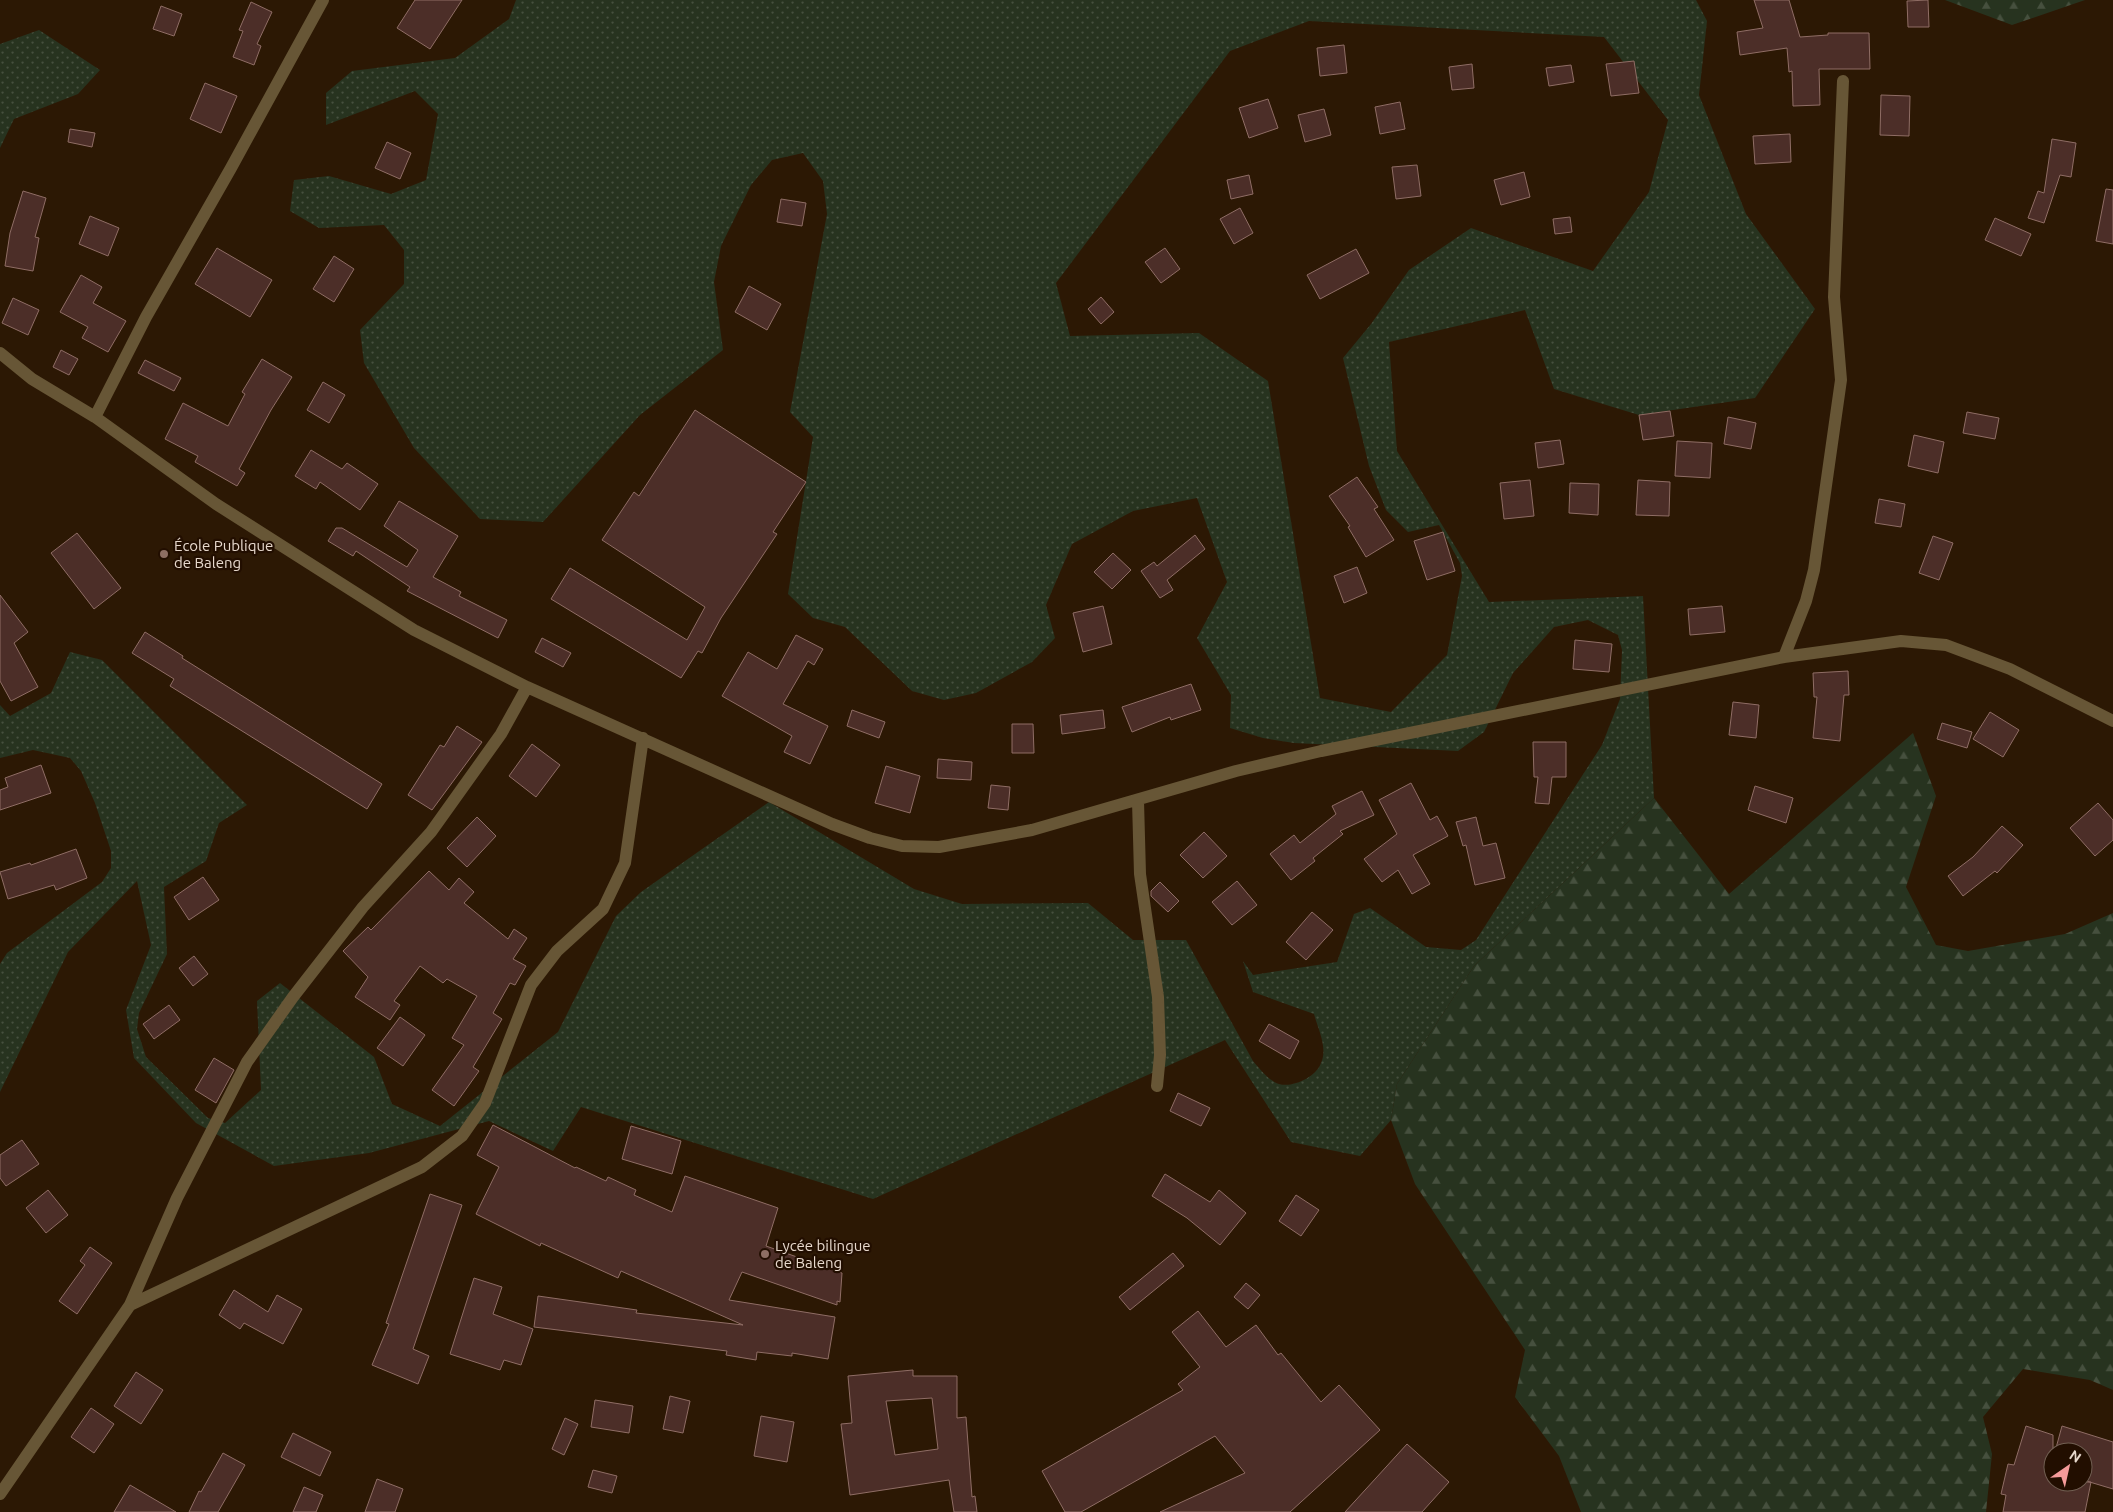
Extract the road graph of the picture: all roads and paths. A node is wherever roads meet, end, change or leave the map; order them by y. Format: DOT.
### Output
graph roads {
  1 [pos="323,0"];
  2 [pos="1843,81"];
  3 [pos="0,353"];
  4 [pos="95,417"];
  5 [pos="1784,657"];
  6 [pos="527,687"];
  7 [pos="2113,721"];
  8 [pos="643,738"];
  9 [pos="1138,801"];
  10 [pos="1158,1086"];
  11 [pos="130,1305"];
  12 [pos="0,1494"];
  1 -- 4 [label="street"];
  2 -- 5 [label="street"];
  3 -- 4 [label="street"];
  4 -- 6 [label="street"];
  5 -- 7 [label="street"];
  5 -- 9 [label="street"];
  6 -- 8 [label="street"];
  6 -- 11 [label="street"];
  8 -- 9 [label="street"];
  8 -- 11 [label="street"];
  9 -- 10 [label="street"];
  11 -- 12 [label="street"];
}
